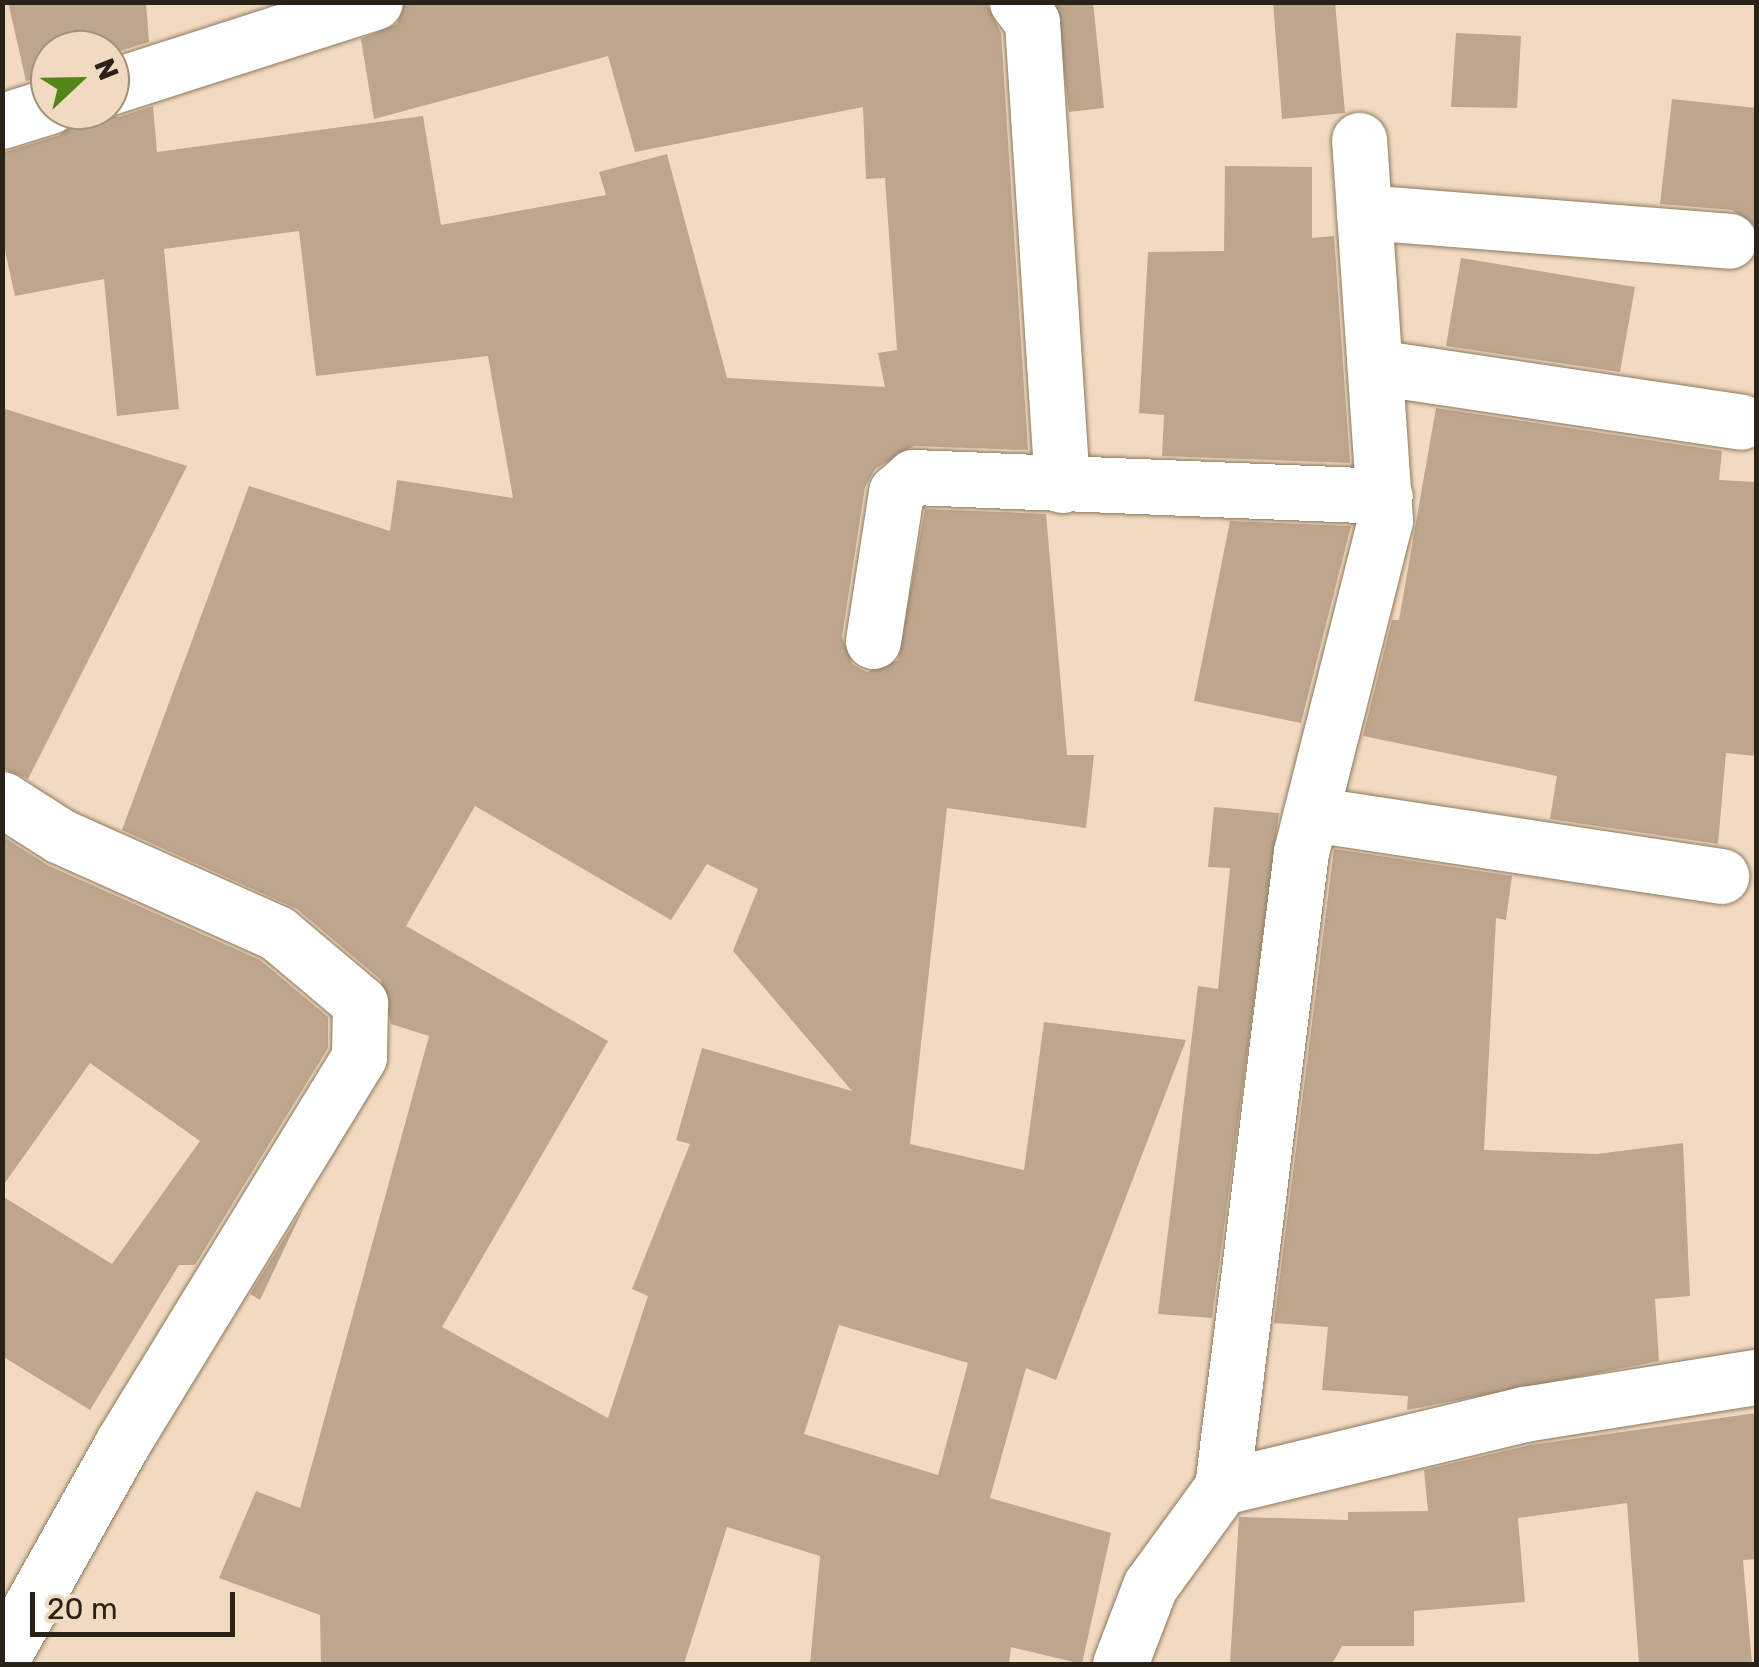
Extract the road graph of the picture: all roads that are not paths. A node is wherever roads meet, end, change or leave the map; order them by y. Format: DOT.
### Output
graph roads {
  1 [pos="375,2"];
  2 [pos="1017,2"];
  3 [pos="130,81"];
  4 [pos="30,112"];
  5 [pos="2,121"];
  6 [pos="1359,140"];
  7 [pos="1364,212"];
  8 [pos="1729,241"];
  9 [pos="1375,367"];
  10 [pos="1741,422"];
  11 [pos="1062,485"];
  12 [pos="1385,496"];
  13 [pos="874,641"];
  14 [pos="2,799"];
  15 [pos="1312,814"];
  16 [pos="1721,876"];
  17 [pos="1756,1376"];
  18 [pos="1222,1488"];
  19 [pos="2,1658"];
  20 [pos="1120,1664"];
  1 -- 3 [label="street"];
  2 -- 11 [label="street"];
  4 -- 5 [label="street"];
  6 -- 7 [label="street"];
  7 -- 8 [label="street"];
  7 -- 9 [label="street"];
  9 -- 10 [label="street"];
  9 -- 12 [label="street"];
  11 -- 12 [label="street"];
  11 -- 13 [label="street"];
  12 -- 15 [label="street"];
  14 -- 19 [label="street"];
  15 -- 16 [label="street"];
  15 -- 18 [label="street"];
  17 -- 18 [label="street"];
  18 -- 20 [label="street"];
}
